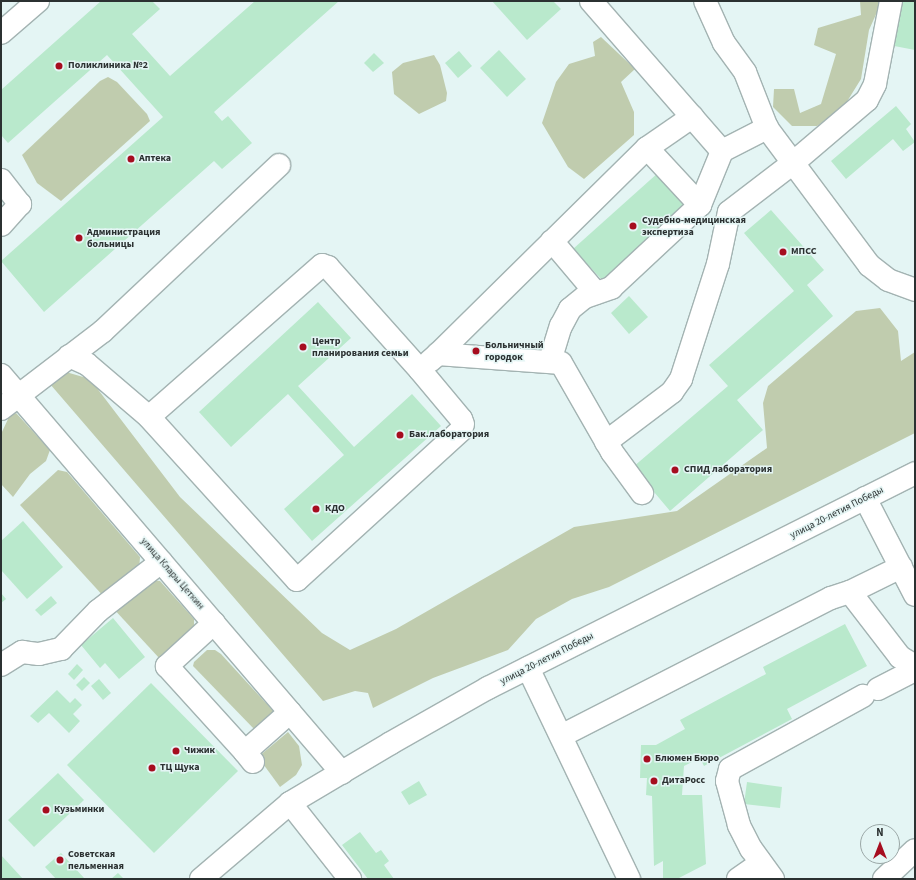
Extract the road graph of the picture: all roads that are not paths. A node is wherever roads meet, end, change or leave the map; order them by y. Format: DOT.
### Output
graph roads {
  1 [pos="38,1"];
  2 [pos="590,1"];
  3 [pos="705,1"];
  4 [pos="891,1"];
  5 [pos="1,33"];
  6 [pos="692,117"];
  7 [pos="767,128"];
  8 [pos="647,148"];
  9 [pos="722,151"];
  10 [pos="793,163"];
  11 [pos="279,165"];
  12 [pos="1,180"];
  13 [pos="709,184"];
  14 [pos="700,205"];
  15 [pos="729,212"];
  16 [pos="1,225"];
  17 [pos="552,241"];
  18 [pos="915,290"];
  19 [pos="596,293"];
  20 [pos="438,354"];
  21 [pos="69,356"];
  22 [pos="550,361"];
  23 [pos="420,370"];
  24 [pos="1,375"];
  25 [pos="18,394"];
  26 [pos="1,409"];
  27 [pos="149,417"];
  28 [pos="606,442"];
  29 [pos="915,473"];
  30 [pos="642,493"];
  31 [pos="865,498"];
  32 [pos="161,562"];
  33 [pos="901,567"];
  34 [pos="850,592"];
  35 [pos="915,595"];
  36 [pos="214,623"];
  37 [pos="1,665"];
  38 [pos="915,666"];
  39 [pos="528,668"];
  40 [pos="915,670"];
  41 [pos="290,712"];
  42 [pos="561,736"];
  43 [pos="342,773"];
  44 [pos="290,803"];
  45 [pos="915,850"];
  46 [pos="767,871"];
  47 [pos="201,879"];
  48 [pos="350,879"];
  49 [pos="629,879"];
  50 [pos="738,879"];
  51 [pos="884,879"];
  1 -- 5 [label="street"];
  2 -- 6 [label="street"];
  3 -- 7 [label="street"];
  4 -- 10 [label="street"];
  6 -- 8 [label="street"];
  6 -- 9 [label="street"];
  7 -- 9 [label="street"];
  7 -- 10 [label="street"];
  8 -- 14 [label="street"];
  8 -- 17 [label="street"];
  9 -- 13 [label="street"];
  10 -- 15 [label="street"];
  10 -- 18 [label="street"];
  11 -- 21 [label="street"];
  12 -- 16 [label="street"];
  13 -- 14 [label="street"];
  13 -- 15 [label="street"];
  14 -- 19 [label="street"];
  15 -- 28 [label="street"];
  17 -- 19 [label="street"];
  17 -- 20 [label="street"];
  19 -- 22 [label="street"];
  20 -- 22 [label="street"];
  20 -- 23 [label="street"];
  21 -- 25 [label="street"];
  21 -- 27 [label="street"];
  22 -- 28 [label="street"];
  23 -- 27 [label="street"];
  23 -- 27 [label="street"];
  24 -- 25 [label="street, улица Клары Цеткин"];
  25 -- 26 [label="street"];
  25 -- 32 [label="street, улица Клары Цеткин"];
  28 -- 30 [label="street"];
  29 -- 31 [label="street, улица 20-летия Победы"];
  31 -- 33 [label="street"];
  31 -- 39 [label="street, улица 20-летия Победы"];
  32 -- 36 [label="street, улица Клары Цеткин"];
  32 -- 37 [label="street"];
  33 -- 34 [label="street"];
  33 -- 35 [label="street"];
  34 -- 38 [label="street"];
  34 -- 42 [label="street"];
  36 -- 41 [label="street, улица Клары Цеткин"];
  36 -- 41 [label="street"];
  39 -- 42 [label="street"];
  39 -- 43 [label="street, улица 20-летия Победы"];
  40 -- 46 [label="street"];
  41 -- 43 [label="street, улица Клары Цеткин"];
  42 -- 49 [label="street"];
  43 -- 44 [label="street, улица 20-летия Победы"];
  44 -- 47 [label="street, улица 20-летия Победы"];
  44 -- 48 [label="street"];
  45 -- 51 [label="street"];
  46 -- 50 [label="street"];
}
